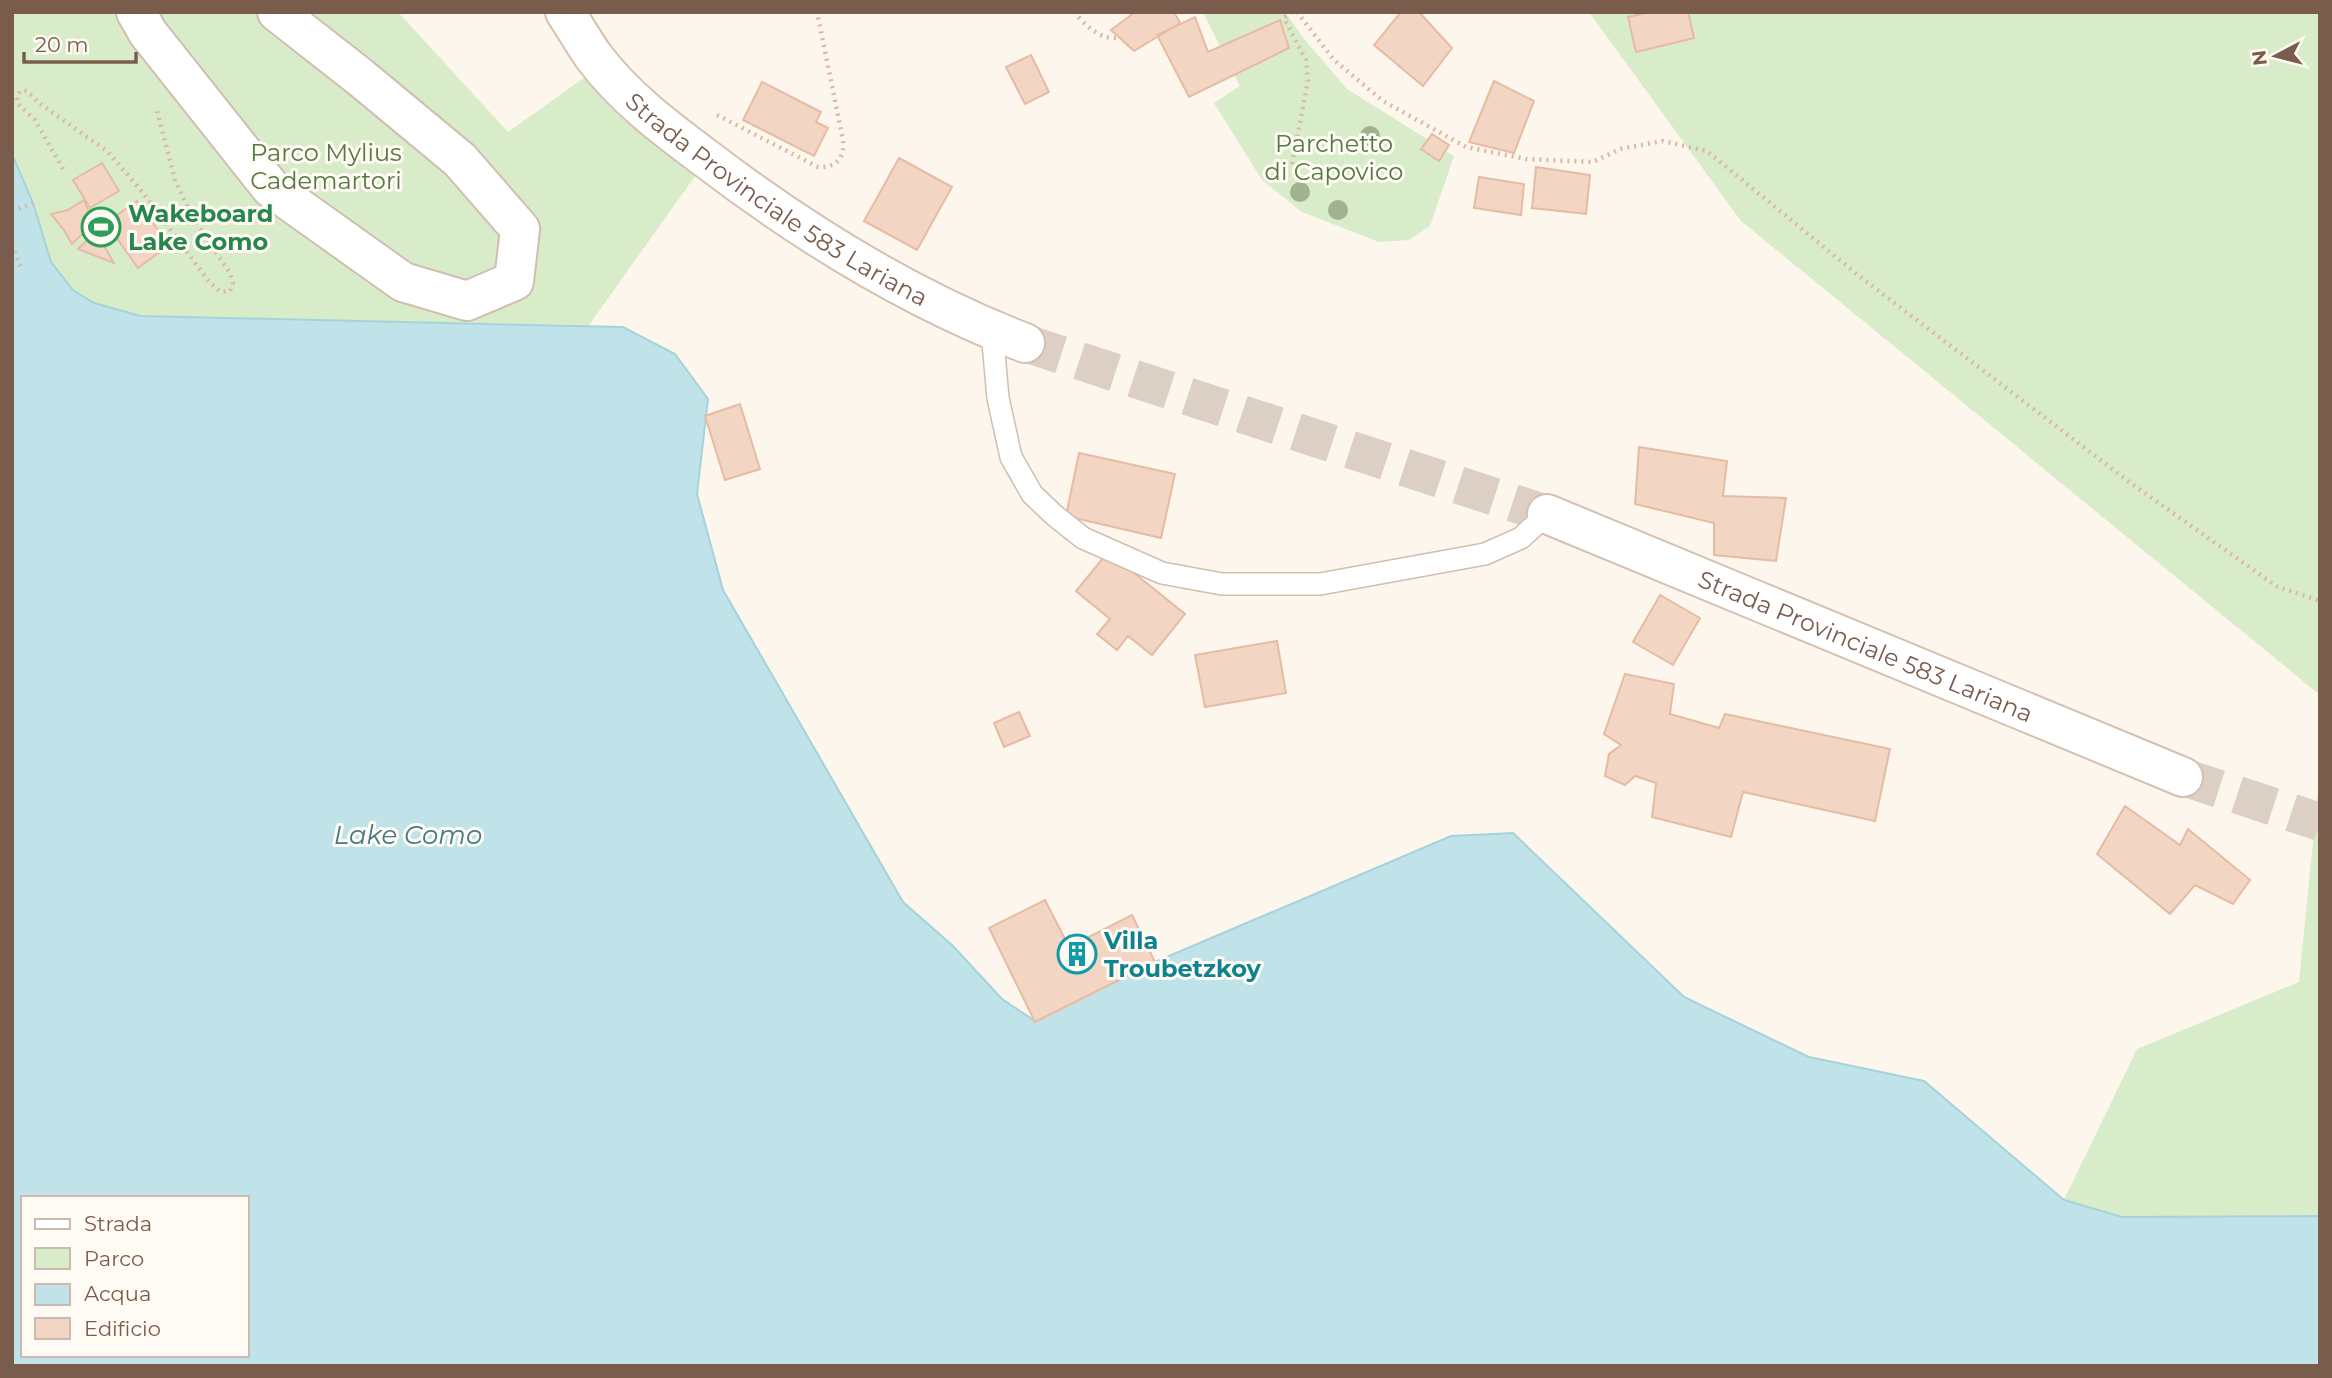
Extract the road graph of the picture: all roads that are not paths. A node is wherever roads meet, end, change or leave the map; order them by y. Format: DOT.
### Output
graph roads {
  1 [pos="136,12"];
  2 [pos="277,12"];
  3 [pos="565,12"];
  4 [pos="1009,337"];
  5 [pos="1547,514"];
  6 [pos="2183,777"];
  1 -- 2 [label="main road"];
  3 -- 4 [label="main road, Strada Provinciale 583 Lariana"];
  4 -- 5 [label="lane"];
  5 -- 6 [label="main road, Strada Provinciale 583 Lariana"];
}
